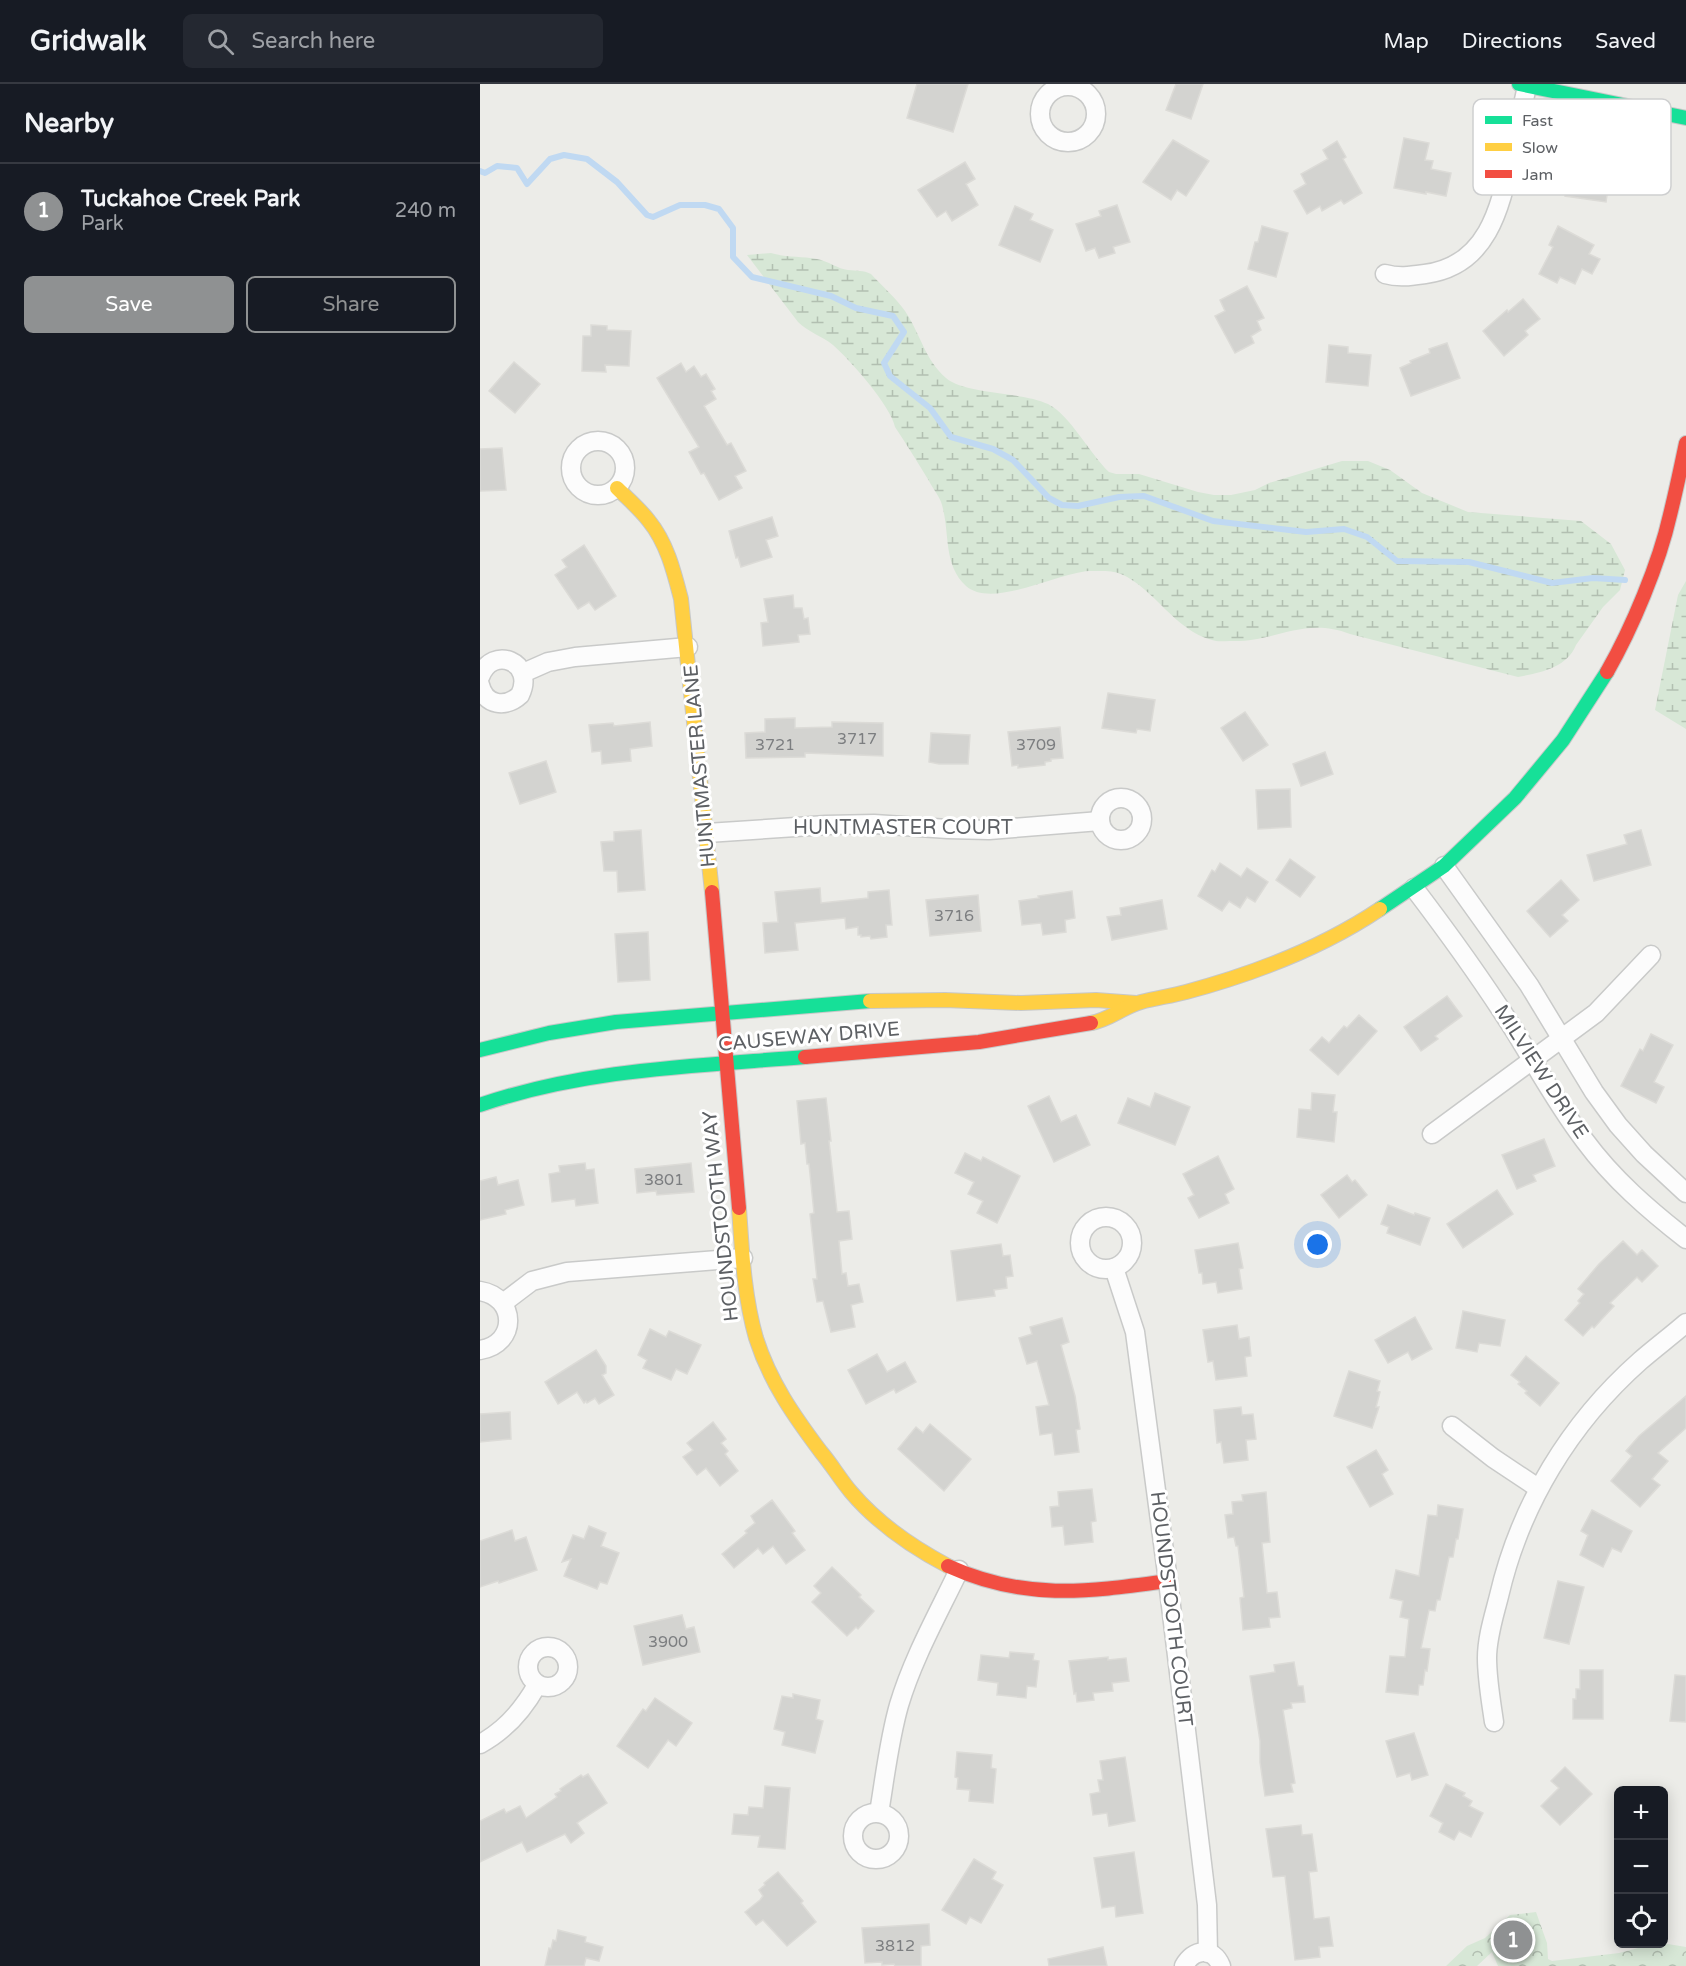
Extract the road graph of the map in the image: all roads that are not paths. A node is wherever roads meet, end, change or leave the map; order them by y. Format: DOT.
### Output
graph roads {
  1 [pos="1523,85"];
  2 [pos="1592,99"];
  3 [pos="1671,115"];
  4 [pos="1686,118"];
  5 [pos="1503,195"];
  6 [pos="1385,274"];
  7 [pos="1686,443"];
  8 [pos="617,488"];
  9 [pos="688,647"];
  10 [pos="523,673"];
  11 [pos="480,677"];
  12 [pos="480,686"];
  13 [pos="1100,821"];
  14 [pos="706,832"];
  15 [pos="1444,866"];
  16 [pos="1414,888"];
  17 [pos="1652,956"];
  18 [pos="1138,1003"];
  19 [pos="722,1013"];
  20 [pos="1562,1038"];
  21 [pos="480,1050"];
  22 [pos="1532,1060"];
  23 [pos="726,1064"];
  24 [pos="480,1104"];
  25 [pos="1432,1134"];
  26 [pos="1686,1193"];
  27 [pos="1686,1239"];
  28 [pos="743,1258"];
  29 [pos="1114,1268"];
  30 [pos="480,1292"];
  31 [pos="503,1303"];
  32 [pos="1686,1323"];
  33 [pos="480,1350"];
  34 [pos="1452,1426"];
  35 [pos="1538,1488"];
  36 [pos="959,1570"];
  37 [pos="1168,1581"];
  38 [pos="537,1685"];
  39 [pos="1494,1722"];
  40 [pos="480,1744"];
  41 [pos="879,1813"];
  42 [pos="1208,1953"];
  43 [pos="1184,1966"];
  44 [pos="1221,1966"];
  1 -- 2 [label="street"];
  3 -- 4 [label="street"];
  5 -- 6 [label="street"];
  7 -- 15 [label="street, CAUSEWAY DRIVE"];
  8 -- 9 [label="street, HUNTMASTER LANE"];
  9 -- 10 [label="street"];
  9 -- 14 [label="street, HUNTMASTER LANE"];
  10 -- 11 [label="street"];
  10 -- 12 [label="street"];
  13 -- 14 [label="street, HUNTMASTER COURT"];
  14 -- 19 [label="street, HUNTMASTER LANE"];
  15 -- 16 [label="street, CAUSEWAY DRIVE"];
  15 -- 20 [label="street, MILVIEW DRIVE"];
  16 -- 18 [label="street, CAUSEWAY DRIVE"];
  16 -- 22 [label="street, MILVIEW DRIVE"];
  17 -- 20 [label="street"];
  18 -- 19 [label="street, CAUSEWAY DRIVE"];
  18 -- 23 [label="street, CAUSEWAY DRIVE"];
  19 -- 21 [label="street, CAUSEWAY DRIVE"];
  19 -- 23 [label="street, HUNTMASTER LANE"];
  20 -- 22 [label="street"];
  20 -- 26 [label="street, MILVIEW DRIVE"];
  22 -- 25 [label="street"];
  22 -- 27 [label="street, MILVIEW DRIVE"];
  23 -- 24 [label="street, CAUSEWAY DRIVE"];
  23 -- 28 [label="street, HOUNDSTOOTH WAY"];
  28 -- 31 [label="street"];
  28 -- 36 [label="street, HOUNDSTOOTH WAY"];
  29 -- 37 [label="street, HOUNDSTOOTH COURT"];
  30 -- 31 [label="street"];
  31 -- 33 [label="street"];
  32 -- 35 [label="street"];
  34 -- 35 [label="street"];
  35 -- 39 [label="street"];
  36 -- 37 [label="street, HOUNDSTOOTH WAY"];
  36 -- 41 [label="street"];
  37 -- 42 [label="street, HOUNDSTOOTH COURT"];
  38 -- 40 [label="street"];
  42 -- 43 [label="street"];
  42 -- 44 [label="street"];
}
